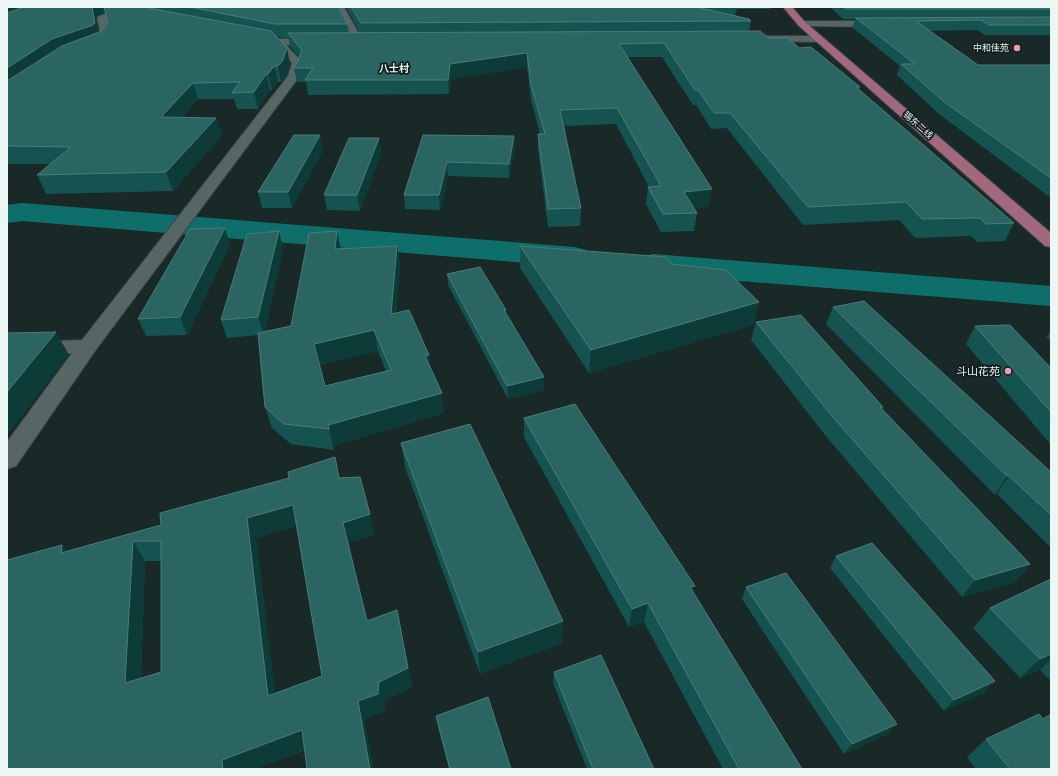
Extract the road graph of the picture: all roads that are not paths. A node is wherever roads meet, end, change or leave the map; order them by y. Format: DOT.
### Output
graph roads {
  1 [pos="340,7"];
  2 [pos="787,7"];
  3 [pos="123,10"];
  4 [pos="802,24"];
  5 [pos="896,24"];
  6 [pos="240,34"];
  7 [pos="753,35"];
  8 [pos="819,39"];
  9 [pos="329,41"];
  10 [pos="344,41"];
  11 [pos="278,42"];
  12 [pos="79,50"];
  13 [pos="1051,242"];
  14 [pos="88,346"];
  15 [pos="7,349"];
  16 [pos="7,460"];
  1 -- 10 [label="street"];
  2 -- 4 [label="main road, 锡东二线"];
  3 -- 12 [label="street"];
  4 -- 5 [label="street"];
  4 -- 8 [label="main road, 锡东二线"];
  6 -- 11 [label="street"];
  7 -- 8 [label="street"];
  8 -- 13 [label="main road, 锡东二线"];
  9 -- 11 [label="street"];
  11 -- 14 [label="street"];
  14 -- 15 [label="street"];
  14 -- 16 [label="street"];
}
